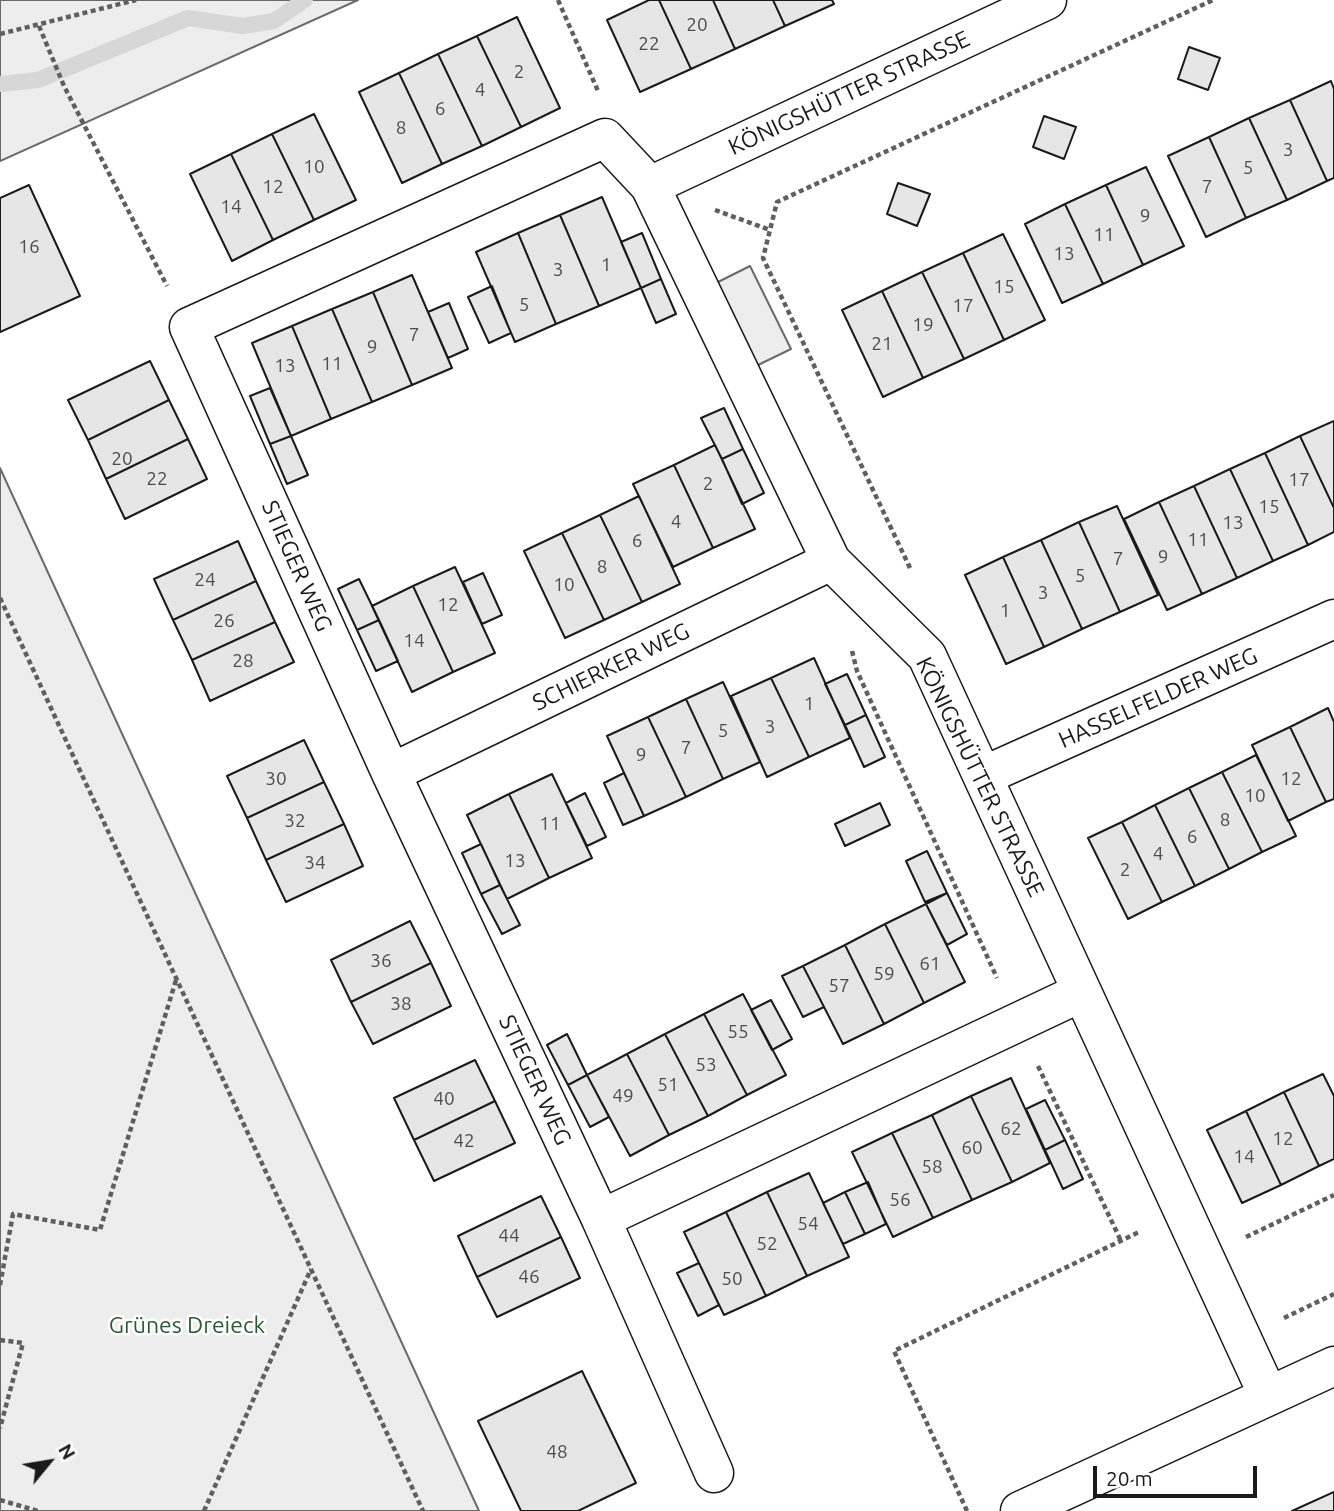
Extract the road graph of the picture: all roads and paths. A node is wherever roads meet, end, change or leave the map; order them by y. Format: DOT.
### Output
graph roads {
  1 [pos="136,0"];
  2 [pos="558,0"];
  3 [pos="1047,0"];
  4 [pos="1213,0"];
  5 [pos="39,26"];
  6 [pos="0,34"];
  7 [pos="605,138"];
  8 [pos="650,186"];
  9 [pos="189,327"];
  10 [pos="831,561"];
  11 [pos="914,576"];
  12 [pos="0,598"];
  13 [pos="1334,619"];
  14 [pos="851,646"];
  15 [pos="391,773"];
  16 [pos="983,776"];
  17 [pos="177,978"];
  18 [pos="1082,992"];
  19 [pos="1018,1022"];
  20 [pos="1334,1195"];
  21 [pos="1183,1211"];
  22 [pos="600,1219"];
  23 [pos="1121,1241"];
  24 [pos="1204,1256"];
  25 [pos="311,1269"];
  26 [pos="0,1285"];
  27 [pos="0,1340"];
  28 [pos="1334,1366"];
  29 [pos="1269,1395"];
  30 [pos="0,1428"];
  31 [pos="714,1474"];
  32 [pos="0,1500"];
  33 [pos="38,1511"];
  34 [pos="204,1511"];
  35 [pos="423,1511"];
  36 [pos="967,1511"];
  37 [pos="1020,1511"];
  1 -- 5 [label="path"];
  2 -- 7 [label="path"];
  3 -- 8 [label="street, KÖNIGSHÜTTER STRASSE"];
  4 -- 11 [label="path"];
  5 -- 6 [label="path"];
  5 -- 9 [label="path"];
  7 -- 8 [label="street, KÖNIGSHÜTTER STRASSE"];
  7 -- 9 [label="street"];
  8 -- 10 [label="street, KÖNIGSHÜTTER STRASSE"];
  9 -- 15 [label="street, STIEGER WEG"];
  10 -- 15 [label="street, SCHIERKER WEG"];
  10 -- 16 [label="street, KÖNIGSHÜTTER STRASSE"];
  12 -- 17 [label="path"];
  13 -- 16 [label="street, HASSELFELDER WEG"];
  14 -- 19 [label="path"];
  15 -- 22 [label="street, STIEGER WEG"];
  16 -- 18 [label="street, KÖNIGSHÜTTER STRASSE"];
  17 -- 25 [label="path"];
  17 -- 26 [label="path"];
  18 -- 19 [label="street"];
  18 -- 21 [label="street, KÖNIGSHÜTTER STRASSE"];
  19 -- 22 [label="street"];
  19 -- 23 [label="path"];
  20 -- 24 [label="path"];
  21 -- 23 [label="path"];
  21 -- 24 [label="street, KÖNIGSHÜTTER STRASSE"];
  22 -- 31 [label="street, STIEGER WEG"];
  23 -- 36 [label="path"];
  24 -- 29 [label="street, KÖNIGSHÜTTER STRASSE"];
  25 -- 34 [label="path"];
  25 -- 35 [label="path"];
  27 -- 30 [label="path"];
  28 -- 29 [label="street"];
  29 -- 37 [label="street"];
  32 -- 33 [label="path"];
}
